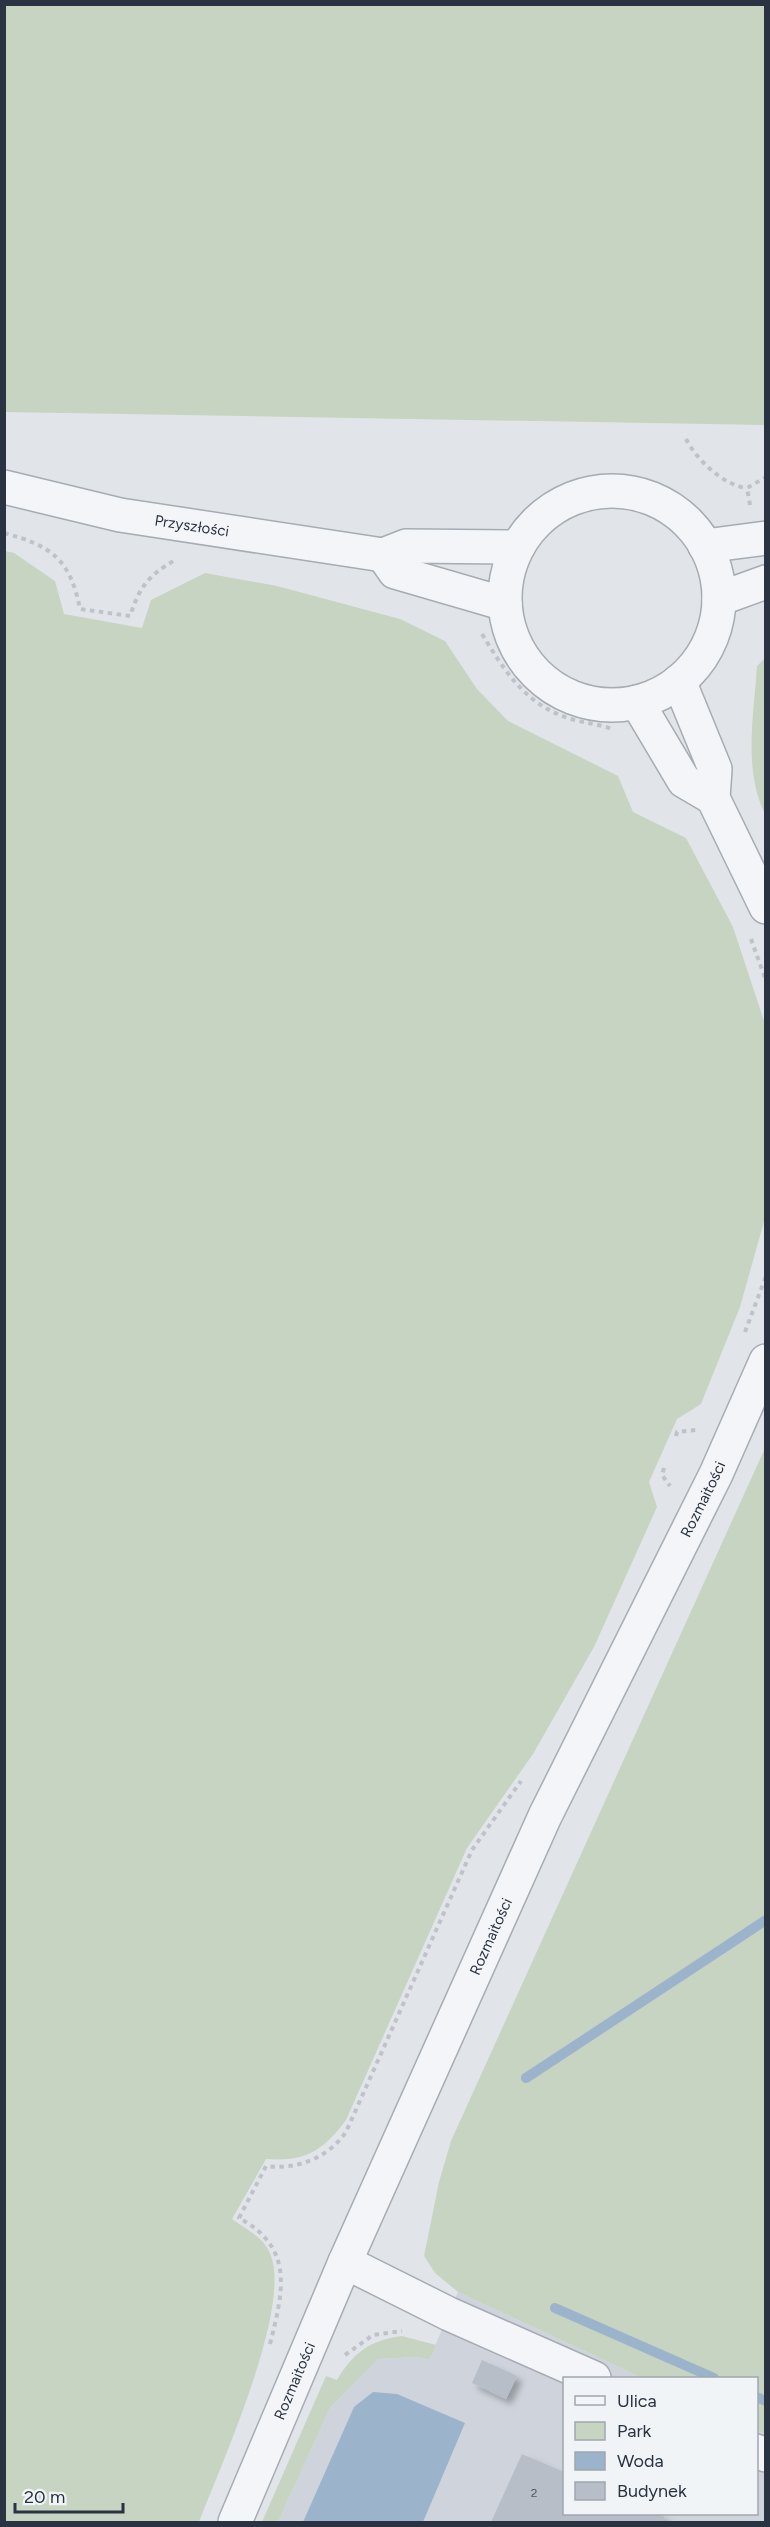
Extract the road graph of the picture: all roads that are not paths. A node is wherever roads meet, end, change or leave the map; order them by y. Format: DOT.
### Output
graph roads {
  1 [pos="4,487"];
  2 [pos="765,538"];
  3 [pos="705,546"];
  4 [pos="518,547"];
  5 [pos="382,555"];
  6 [pos="765,582"];
  7 [pos="719,599"];
  8 [pos="505,604"];
  9 [pos="679,681"];
  10 [pos="637,702"];
  11 [pos="713,798"];
  12 [pos="757,919"];
  13 [pos="765,1360"];
  14 [pos="345,2262"];
  15 [pos="590,2377"];
  16 [pos="235,2523"];
  1 -- 5 [label="street, Przyszłości"];
  2 -- 3 [label="street"];
  3 -- 4 [label="street"];
  3 -- 7 [label="street"];
  4 -- 5 [label="street, Przyszłości"];
  4 -- 8 [label="street"];
  5 -- 8 [label="street"];
  6 -- 7 [label="street"];
  7 -- 9 [label="street"];
  8 -- 10 [label="street"];
  9 -- 10 [label="street"];
  9 -- 11 [label="street"];
  10 -- 11 [label="street"];
  11 -- 12 [label="street"];
  13 -- 14 [label="street, Rozmaitości"];
  14 -- 15 [label="street"];
  14 -- 16 [label="street, Rozmaitości"];
}
